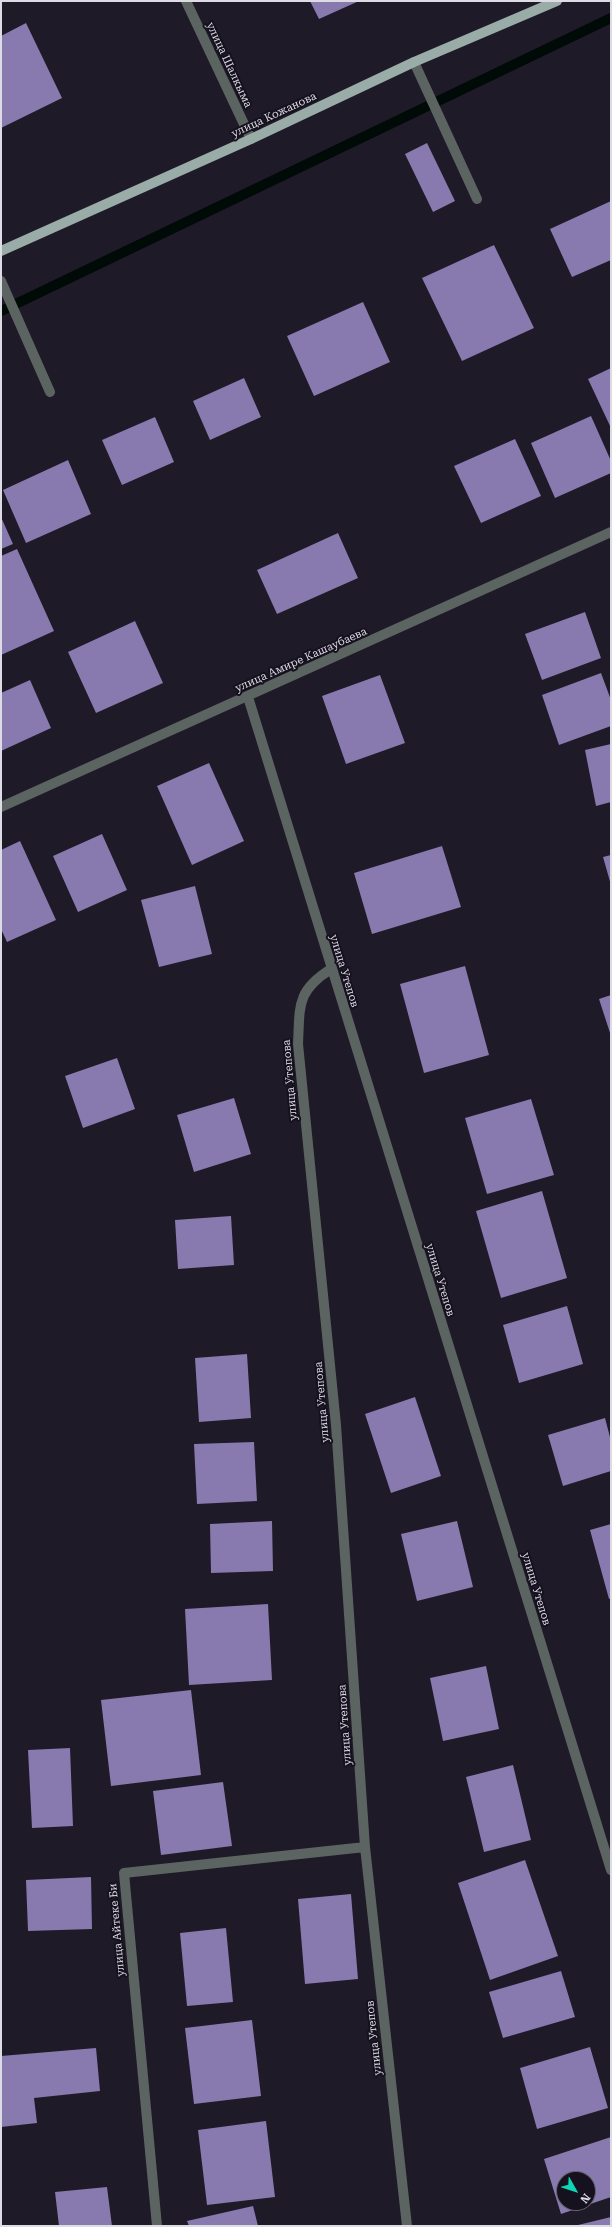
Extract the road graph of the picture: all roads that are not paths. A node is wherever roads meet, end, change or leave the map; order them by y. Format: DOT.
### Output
graph roads {
  1 [pos="186,1"];
  2 [pos="558,1"];
  3 [pos="414,62"];
  4 [pos="251,139"];
  5 [pos="477,200"];
  6 [pos="1,251"];
  7 [pos="1,281"];
  8 [pos="50,392"];
  9 [pos="611,532"];
  10 [pos="248,697"];
  11 [pos="1,807"];
  12 [pos="331,969"];
  13 [pos="365,1847"];
  14 [pos="611,1870"];
  15 [pos="157,2226"];
  16 [pos="407,2226"];
  1 -- 4 [label="street, улица Шалкыма"];
  2 -- 3 [label="main road, улица Кожанова"];
  3 -- 4 [label="main road, улица Кожанова"];
  3 -- 5 [label="street"];
  4 -- 6 [label="main road, улица Кожанова"];
  7 -- 8 [label="street"];
  9 -- 10 [label="street, улица Амире Кашаубаева"];
  10 -- 11 [label="street, улица Амире Кашаубаева"];
  10 -- 12 [label="street, улица Утепов"];
  12 -- 13 [label="street, улица Утепова"];
  12 -- 14 [label="street, улица Утепов"];
  13 -- 15 [label="street, улица Айтеке Би"];
  13 -- 16 [label="street, улица Утепов"];
}
